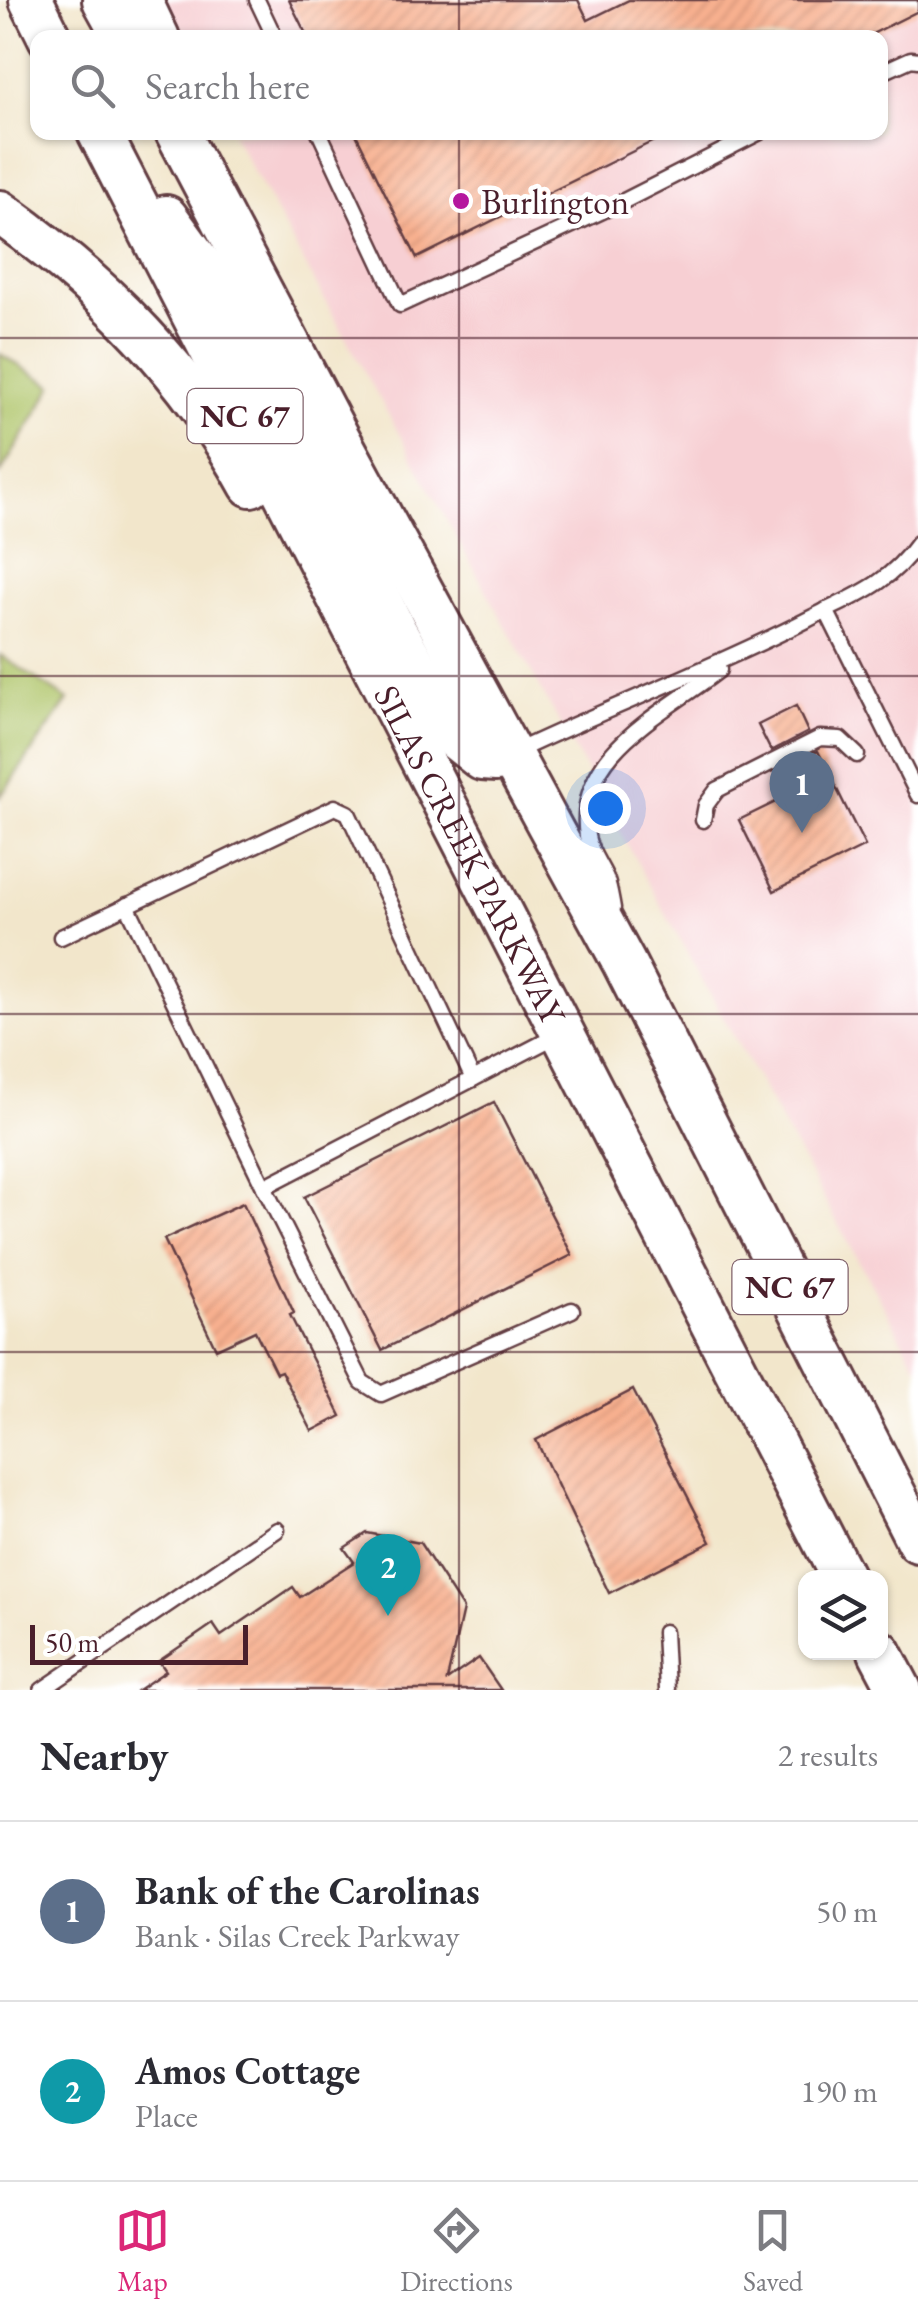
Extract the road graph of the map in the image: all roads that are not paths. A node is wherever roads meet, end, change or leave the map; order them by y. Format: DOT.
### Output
graph roads {
  1 [pos="31,0"];
  2 [pos="104,0"];
  3 [pos="140,0"];
  4 [pos="257,0"];
  5 [pos="46,30"];
  6 [pos="120,30"];
  7 [pos="154,30"];
  8 [pos="270,30"];
  9 [pos="918,60"];
  10 [pos="888,69"];
  11 [pos="181,140"];
  12 [pos="208,140"];
  13 [pos="323,140"];
  14 [pos="744,140"];
  15 [pos="108,150"];
  16 [pos="0,212"];
  17 [pos="228,224"];
  18 [pos="918,543"];
  19 [pos="826,610"];
  20 [pos="735,656"];
  21 [pos="390,698"];
  22 [pos="511,754"];
  23 [pos="857,754"];
  24 [pos="918,794"];
  25 [pos="702,820"];
  26 [pos="127,905"];
  27 [pos="61,937"];
  28 [pos="624,962"];
  29 [pos="564,1032"];
  30 [pos="473,1079"];
  31 [pos="264,1187"];
  32 [pos="572,1310"];
  33 [pos="277,1530"];
  34 [pos="918,1541"];
  35 [pos="838,1570"];
  36 [pos="664,1632"];
  37 [pos="884,1660"];
  38 [pos="42,1690"];
  39 [pos="668,1690"];
  40 [pos="900,1690"];
  1 -- 5 [label="main road"];
  2 -- 6 [label="main road"];
  3 -- 7 [label="main road"];
  4 -- 8 [label="lane"];
  9 -- 10 [label="lane"];
  11 -- 17 [label="main road, NC 67"];
  12 -- 17 [label="main road"];
  13 -- 14 [label="lane"];
  15 -- 21 [label="main road, SILAS CREEK PARKWAY / NC 67"];
  15 -- 22 [label="main road"];
  16 -- 21 [label="main road"];
  17 -- 22 [label="main road, NC 67"];
  18 -- 19 [label="lane"];
  19 -- 20 [label="lane"];
  19 -- 24 [label="lane"];
  20 -- 22 [label="lane"];
  20 -- 28 [label="lane"];
  21 -- 29 [label="main road, SILAS CREEK PARKWAY / NC 67"];
  22 -- 28 [label="main road, NC 67"];
  23 -- 25 [label="lane"];
  26 -- 27 [label="lane"];
  26 -- 30 [label="lane"];
  26 -- 31 [label="lane"];
  28 -- 34 [label="main road, NC 67"];
  29 -- 30 [label="lane"];
  29 -- 35 [label="main road, SILAS CREEK PARKWAY / NC 67"];
  30 -- 31 [label="lane"];
  31 -- 32 [label="lane"];
  33 -- 38 [label="lane"];
  36 -- 39 [label="lane"];
  37 -- 40 [label="main road"];
}
